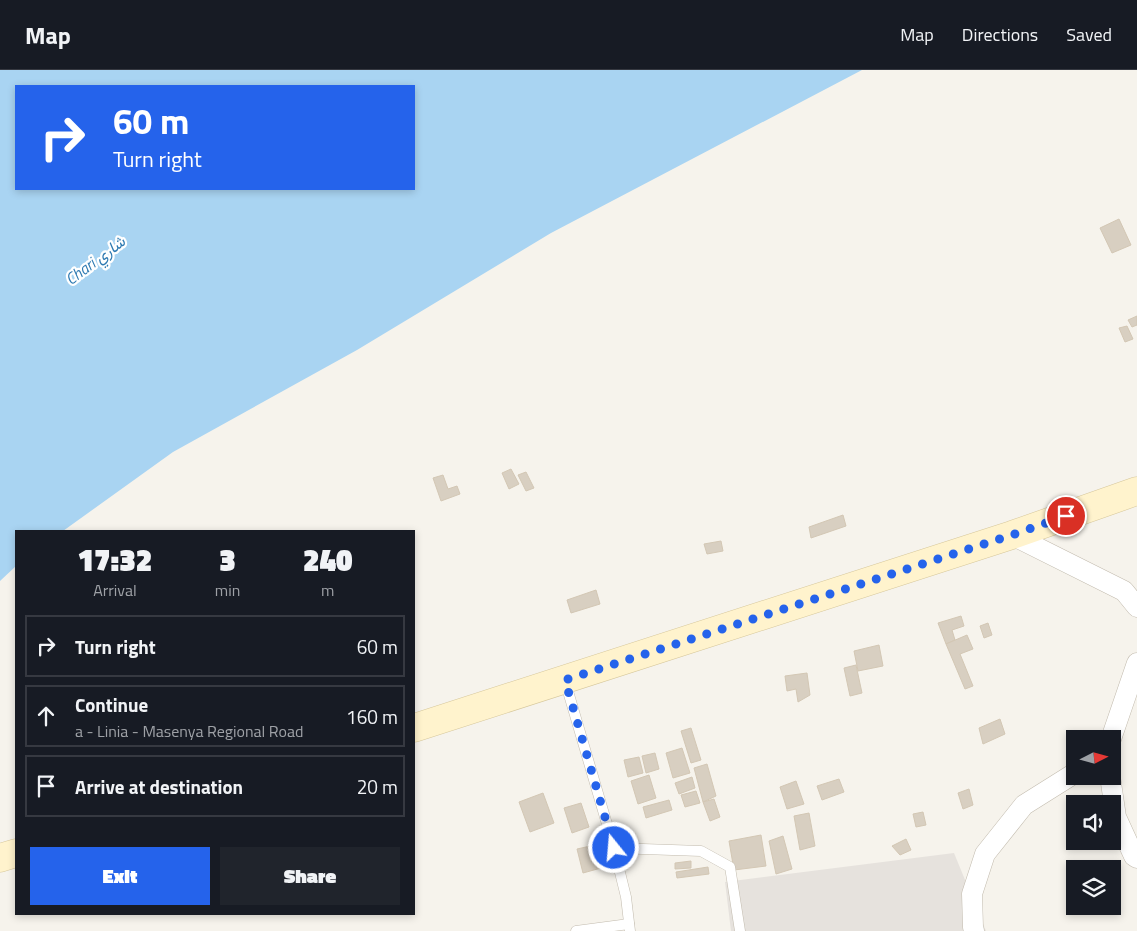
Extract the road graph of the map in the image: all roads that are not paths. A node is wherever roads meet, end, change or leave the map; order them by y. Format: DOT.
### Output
graph roads {
  1 [pos="1137,491"];
  2 [pos="1012,535"];
  3 [pos="1137,607"];
  4 [pos="1137,663"];
  5 [pos="565,680"];
  6 [pos="415,728"];
  7 [pos="1114,730"];
  8 [pos="1066,779"];
  9 [pos="1111,785"];
  10 [pos="614,848"];
  11 [pos="15,853"];
  12 [pos="0,858"];
  13 [pos="1137,858"];
  14 [pos="630,927"];
  15 [pos="576,931"];
  16 [pos="740,931"];
  17 [pos="974,931"];
  1 -- 2 [label="main road"];
  2 -- 3 [label="street"];
  2 -- 5 [label="main road"];
  4 -- 7 [label="street"];
  5 -- 6 [label="main road"];
  5 -- 10 [label="lane"];
  8 -- 17 [label="street"];
  9 -- 13 [label="street"];
  10 -- 14 [label="lane"];
  10 -- 16 [label="lane"];
  11 -- 12 [label="main road"];
  14 -- 15 [label="lane"];
}
